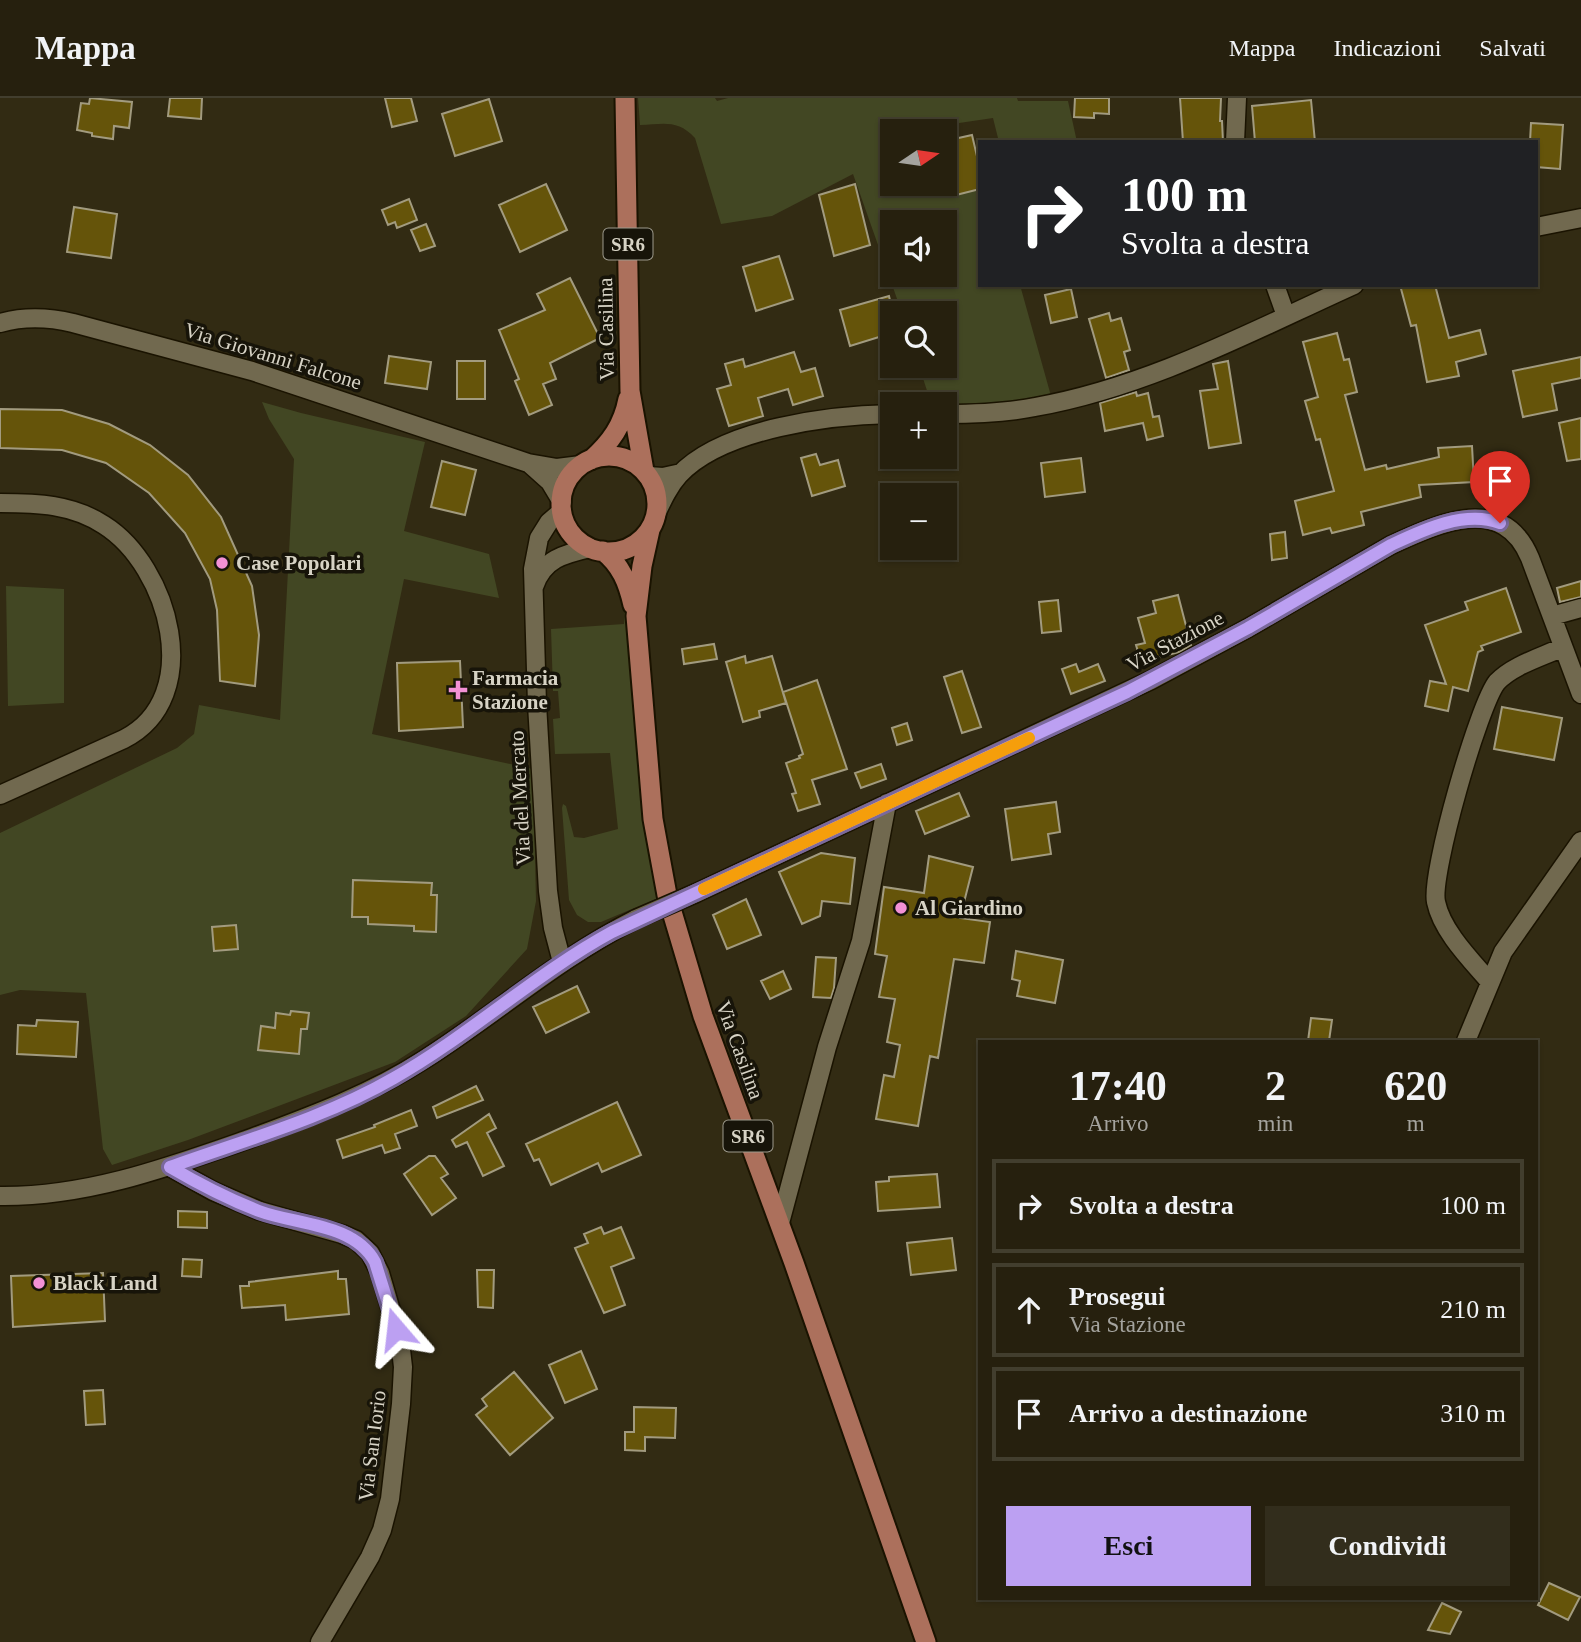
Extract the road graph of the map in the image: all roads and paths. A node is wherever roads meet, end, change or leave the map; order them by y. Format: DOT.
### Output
graph roads {
  1 [pos="625,98"];
  2 [pos="1237,98"];
  3 [pos="1235,140"];
  4 [pos="1581,219"];
  5 [pos="1538,227"];
  6 [pos="1276,287"];
  7 [pos="1350,287"];
  8 [pos="1286,316"];
  9 [pos="1,320"];
  10 [pos="630,391"];
  11 [pos="957,414"];
  12 [pos="880,415"];
  13 [pos="586,462"];
  14 [pos="528,463"];
  15 [pos="646,473"];
  16 [pos="681,473"];
  17 [pos="0,503"];
  18 [pos="562,506"];
  19 [pos="653,521"];
  20 [pos="597,550"];
  21 [pos="534,587"];
  22 [pos="1581,608"];
  23 [pos="636,616"];
  24 [pos="1552,616"];
  25 [pos="1563,647"];
  26 [pos="1581,694"];
  27 [pos="0,794"];
  28 [pos="887,803"];
  29 [pos="1581,841"];
  30 [pos="562,962"];
  31 [pos="1489,981"];
  32 [pos="1466,1040"];
  33 [pos="170,1167"];
  34 [pos="0,1196"];
  35 [pos="780,1223"];
  36 [pos="320,1642"];
  37 [pos="926,1642"];
  1 -- 10 [label="main road, Via Casilina / SR6"];
  2 -- 3 [label="street"];
  4 -- 5 [label="street"];
  6 -- 8 [label="street"];
  7 -- 8 [label="street"];
  8 -- 11 [label="street"];
  9 -- 14 [label="street, Via Giovanni Falcone"];
  10 -- 13 [label="main road, Via Casilina / SR6"];
  10 -- 15 [label="main road, Via Casilina / SR6"];
  12 -- 16 [label="street"];
  13 -- 14 [label="street, Via Giovanni Falcone"];
  13 -- 15 [label="main road"];
  13 -- 18 [label="main road"];
  14 -- 18 [label="street, Via Giovanni Falcone"];
  15 -- 16 [label="street"];
  15 -- 19 [label="main road"];
  16 -- 19 [label="street"];
  17 -- 27 [label="street"];
  18 -- 20 [label="main road"];
  18 -- 21 [label="street, Via del Mercato"];
  19 -- 20 [label="main road"];
  19 -- 23 [label="main road, Via Casilina / SR6"];
  20 -- 21 [label="street"];
  20 -- 23 [label="main road, Via Casilina / SR6"];
  21 -- 30 [label="street, Via del Mercato"];
  22 -- 24 [label="street"];
  23 -- 35 [label="main road, Via Casilina / SR6"];
  24 -- 25 [label="street, Via Stazione"];
  24 -- 28 [label="street, Via Stazione"];
  25 -- 26 [label="street, Via Stazione"];
  25 -- 31 [label="street"];
  28 -- 30 [label="street, Via Stazione, bridge"];
  28 -- 35 [label="street"];
  29 -- 31 [label="street"];
  30 -- 33 [label="street, Via Stazione"];
  31 -- 32 [label="street"];
  33 -- 34 [label="street, Via Stazione"];
  33 -- 36 [label="street, Via San Iorio"];
  35 -- 37 [label="main road, Via Casilina / SR6"];
}
